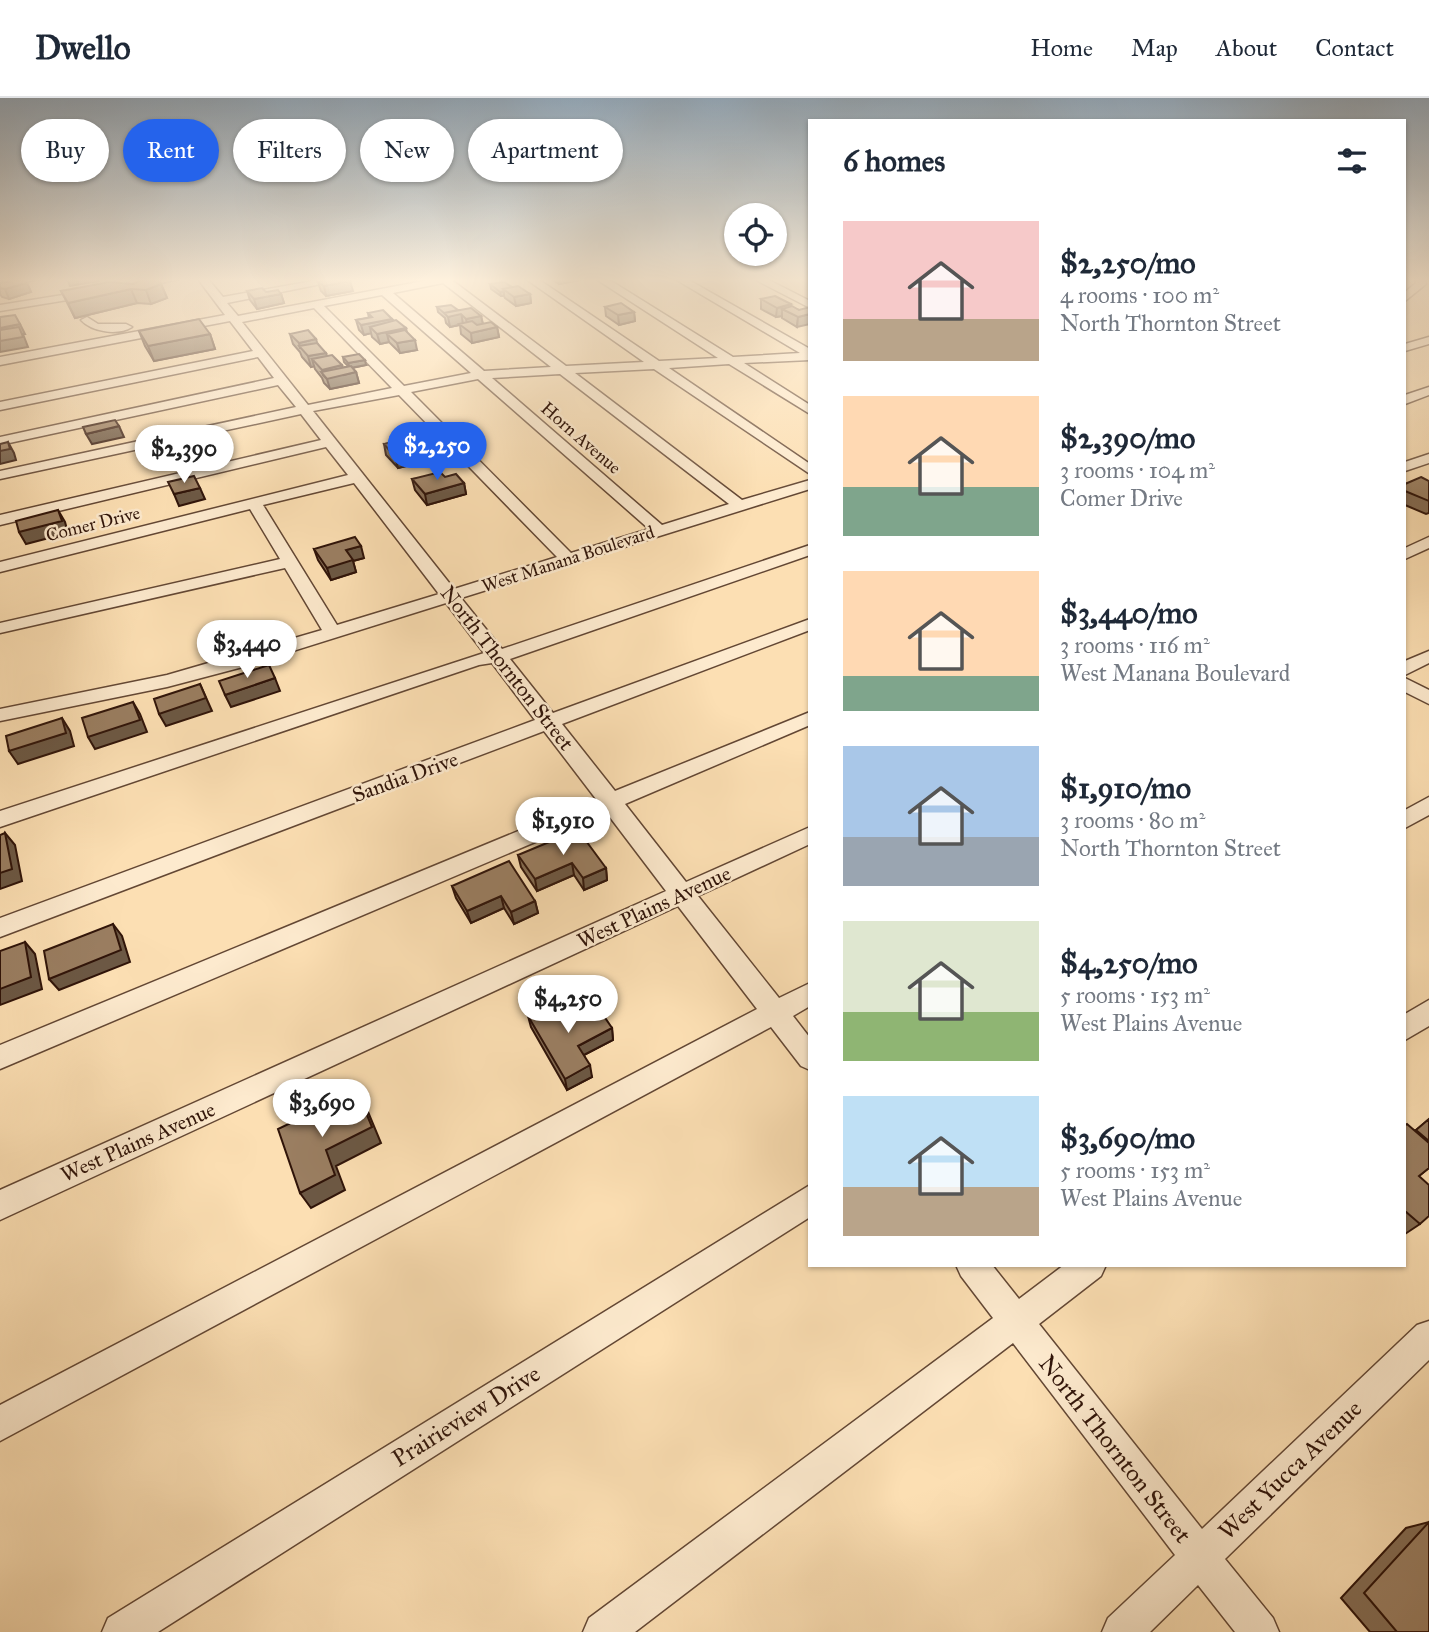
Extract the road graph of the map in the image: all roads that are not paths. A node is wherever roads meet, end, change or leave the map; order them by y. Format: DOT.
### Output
graph roads {
  1 [pos="48,351"];
  2 [pos="259,351"];
  3 [pos="361,351"];
  4 [pos="453,351"];
  5 [pos="537,351"];
  6 [pos="636,351"];
  7 [pos="714,351"];
  8 [pos="261,353"];
  9 [pos="808,355"];
  10 [pos="0,361"];
  11 [pos="731,361"];
  12 [pos="656,364"];
  13 [pos="561,370"];
  14 [pos="481,375"];
  15 [pos="282,380"];
  16 [pos="399,390"];
  17 [pos="1429,391"];
  18 [pos="1406,400"];
  19 [pos="0,406"];
  20 [pos="305,409"];
  21 [pos="808,409"];
  22 [pos="0,441"];
  23 [pos="331,442"];
  24 [pos="1406,448"];
  25 [pos="1429,458"];
  26 [pos="1406,467"];
  27 [pos="808,469"];
  28 [pos="0,475"];
  29 [pos="358,477"];
  30 [pos="808,485"];
  31 [pos="254,503"];
  32 [pos="740,505"];
  33 [pos="0,520"];
  34 [pos="659,530"];
  35 [pos="1429,542"];
  36 [pos="808,551"];
  37 [pos="1406,554"];
  38 [pos="568,559"];
  39 [pos="290,562"];
  40 [pos="0,567"];
  41 [pos="450,596"];
  42 [pos="808,625"];
  43 [pos="0,628"];
  44 [pos="333,633"];
  45 [pos="1429,656"];
  46 [pos="498,657"];
  47 [pos="1406,668"];
  48 [pos="1406,685"];
  49 [pos="1429,698"];
  50 [pos="0,715"];
  51 [pos="808,719"];
  52 [pos="551,722"];
  53 [pos="612,802"];
  54 [pos="1429,805"];
  55 [pos="0,819"];
  56 [pos="1406,819"];
  57 [pos="808,836"];
  58 [pos="684,894"];
  59 [pos="0,928"];
  60 [pos="808,995"];
  61 [pos="1429,1011"];
  62 [pos="776,1013"];
  63 [pos="1406,1028"];
  64 [pos="808,1055"];
  65 [pos="0,1057"];
  66 [pos="808,1201"];
  67 [pos="0,1205"];
  68 [pos="974,1267"];
  69 [pos="1087,1267"];
  70 [pos="1016,1321"];
  71 [pos="1429,1336"];
  72 [pos="0,1424"];
  73 [pos="1200,1557"];
  74 [pos="122,1632"];
  75 [pos="603,1632"];
  76 [pos="1122,1632"];
  77 [pos="1259,1632"];
  1 -- 10 [label="street"];
  2 -- 8 [label="street, North Thornton Street"];
  3 -- 16 [label="street"];
  4 -- 14 [label="street, Horn Avenue"];
  5 -- 13 [label="street"];
  6 -- 12 [label="street"];
  7 -- 11 [label="street"];
  8 -- 15 [label="street, North Thornton Street"];
  8 -- 19 [label="street"];
  9 -- 11 [label="street"];
  11 -- 12 [label="street"];
  11 -- 21 [label="street"];
  12 -- 13 [label="street"];
  12 -- 27 [label="street"];
  13 -- 14 [label="street"];
  13 -- 32 [label="street"];
  14 -- 16 [label="street"];
  14 -- 34 [label="street, Horn Avenue"];
  15 -- 20 [label="street, North Thornton Street"];
  15 -- 22 [label="street"];
  16 -- 20 [label="street"];
  16 -- 38 [label="street"];
  17 -- 18 [label="street"];
  20 -- 23 [label="street, North Thornton Street"];
  20 -- 28 [label="street"];
  23 -- 29 [label="street, North Thornton Street"];
  23 -- 33 [label="street"];
  24 -- 25 [label="street"];
  25 -- 26 [label="street"];
  29 -- 31 [label="street, Comer Drive"];
  29 -- 41 [label="street, North Thornton Street"];
  30 -- 32 [label="street, West Manana Boulevard"];
  31 -- 39 [label="street"];
  31 -- 40 [label="street, Comer Drive"];
  32 -- 34 [label="street, West Manana Boulevard"];
  34 -- 38 [label="street, West Manana Boulevard"];
  35 -- 37 [label="street"];
  36 -- 46 [label="street"];
  38 -- 41 [label="street, West Manana Boulevard"];
  39 -- 43 [label="street"];
  39 -- 44 [label="street"];
  41 -- 44 [label="street, West Manana Boulevard"];
  41 -- 46 [label="street, North Thornton Street"];
  42 -- 52 [label="street, Sandia Drive"];
  44 -- 50 [label="street, West Manana Boulevard"];
  45 -- 47 [label="street"];
  46 -- 52 [label="street, North Thornton Street"];
  46 -- 55 [label="street"];
  48 -- 49 [label="street"];
  51 -- 53 [label="street"];
  52 -- 53 [label="street, North Thornton Street"];
  52 -- 59 [label="street, Sandia Drive"];
  53 -- 58 [label="street, North Thornton Street"];
  53 -- 65 [label="street"];
  54 -- 56 [label="street"];
  57 -- 58 [label="street, West Plains Avenue"];
  58 -- 62 [label="street, North Thornton Street"];
  58 -- 67 [label="street, West Plains Avenue"];
  60 -- 62 [label="street"];
  61 -- 63 [label="street"];
  62 -- 64 [label="street, North Thornton Street"];
  62 -- 72 [label="street"];
  66 -- 74 [label="street, Prairieview Drive"];
  68 -- 70 [label="street, North Thornton Street"];
  69 -- 70 [label="street"];
  70 -- 73 [label="street, North Thornton Street"];
  70 -- 75 [label="street"];
  71 -- 73 [label="street, West Yucca Avenue"];
  73 -- 76 [label="street, West Yucca Avenue"];
  73 -- 77 [label="street, North Thornton Street"];
}
